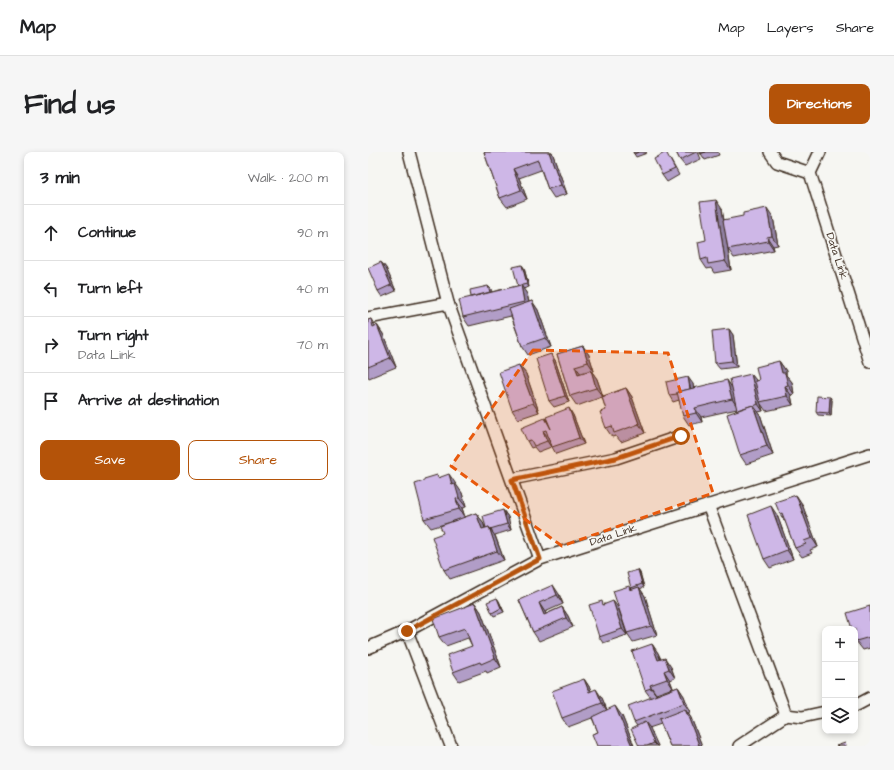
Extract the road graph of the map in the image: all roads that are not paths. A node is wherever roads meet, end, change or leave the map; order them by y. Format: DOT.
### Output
graph roads {
  1 [pos="409,152"];
  2 [pos="770,152"];
  3 [pos="820,152"];
  4 [pos="810,173"];
  5 [pos="448,303"];
  6 [pos="368,318"];
  7 [pos="870,362"];
  8 [pos="681,436"];
  9 [pos="870,454"];
  10 [pos="512,480"];
  11 [pos="708,505"];
  12 [pos="540,559"];
  13 [pos="407,631"];
  14 [pos="368,648"];
  15 [pos="870,698"];
  16 [pos="858,704"];
  17 [pos="822,713"];
  18 [pos="786,715"];
  19 [pos="451,746"];
  20 [pos="739,746"];
  1 -- 5 [label="street"];
  2 -- 4 [label="street"];
  3 -- 4 [label="street"];
  4 -- 7 [label="street, Data Link"];
  5 -- 6 [label="street"];
  5 -- 10 [label="street"];
  8 -- 10 [label="street"];
  9 -- 11 [label="street, Data Link"];
  10 -- 12 [label="street"];
  11 -- 12 [label="street, Data Link"];
  11 -- 18 [label="street"];
  12 -- 13 [label="street, Data Link"];
  13 -- 14 [label="street, Data Link"];
  13 -- 19 [label="street"];
  15 -- 16 [label="street"];
  17 -- 18 [label="street"];
  18 -- 20 [label="street"];
}
